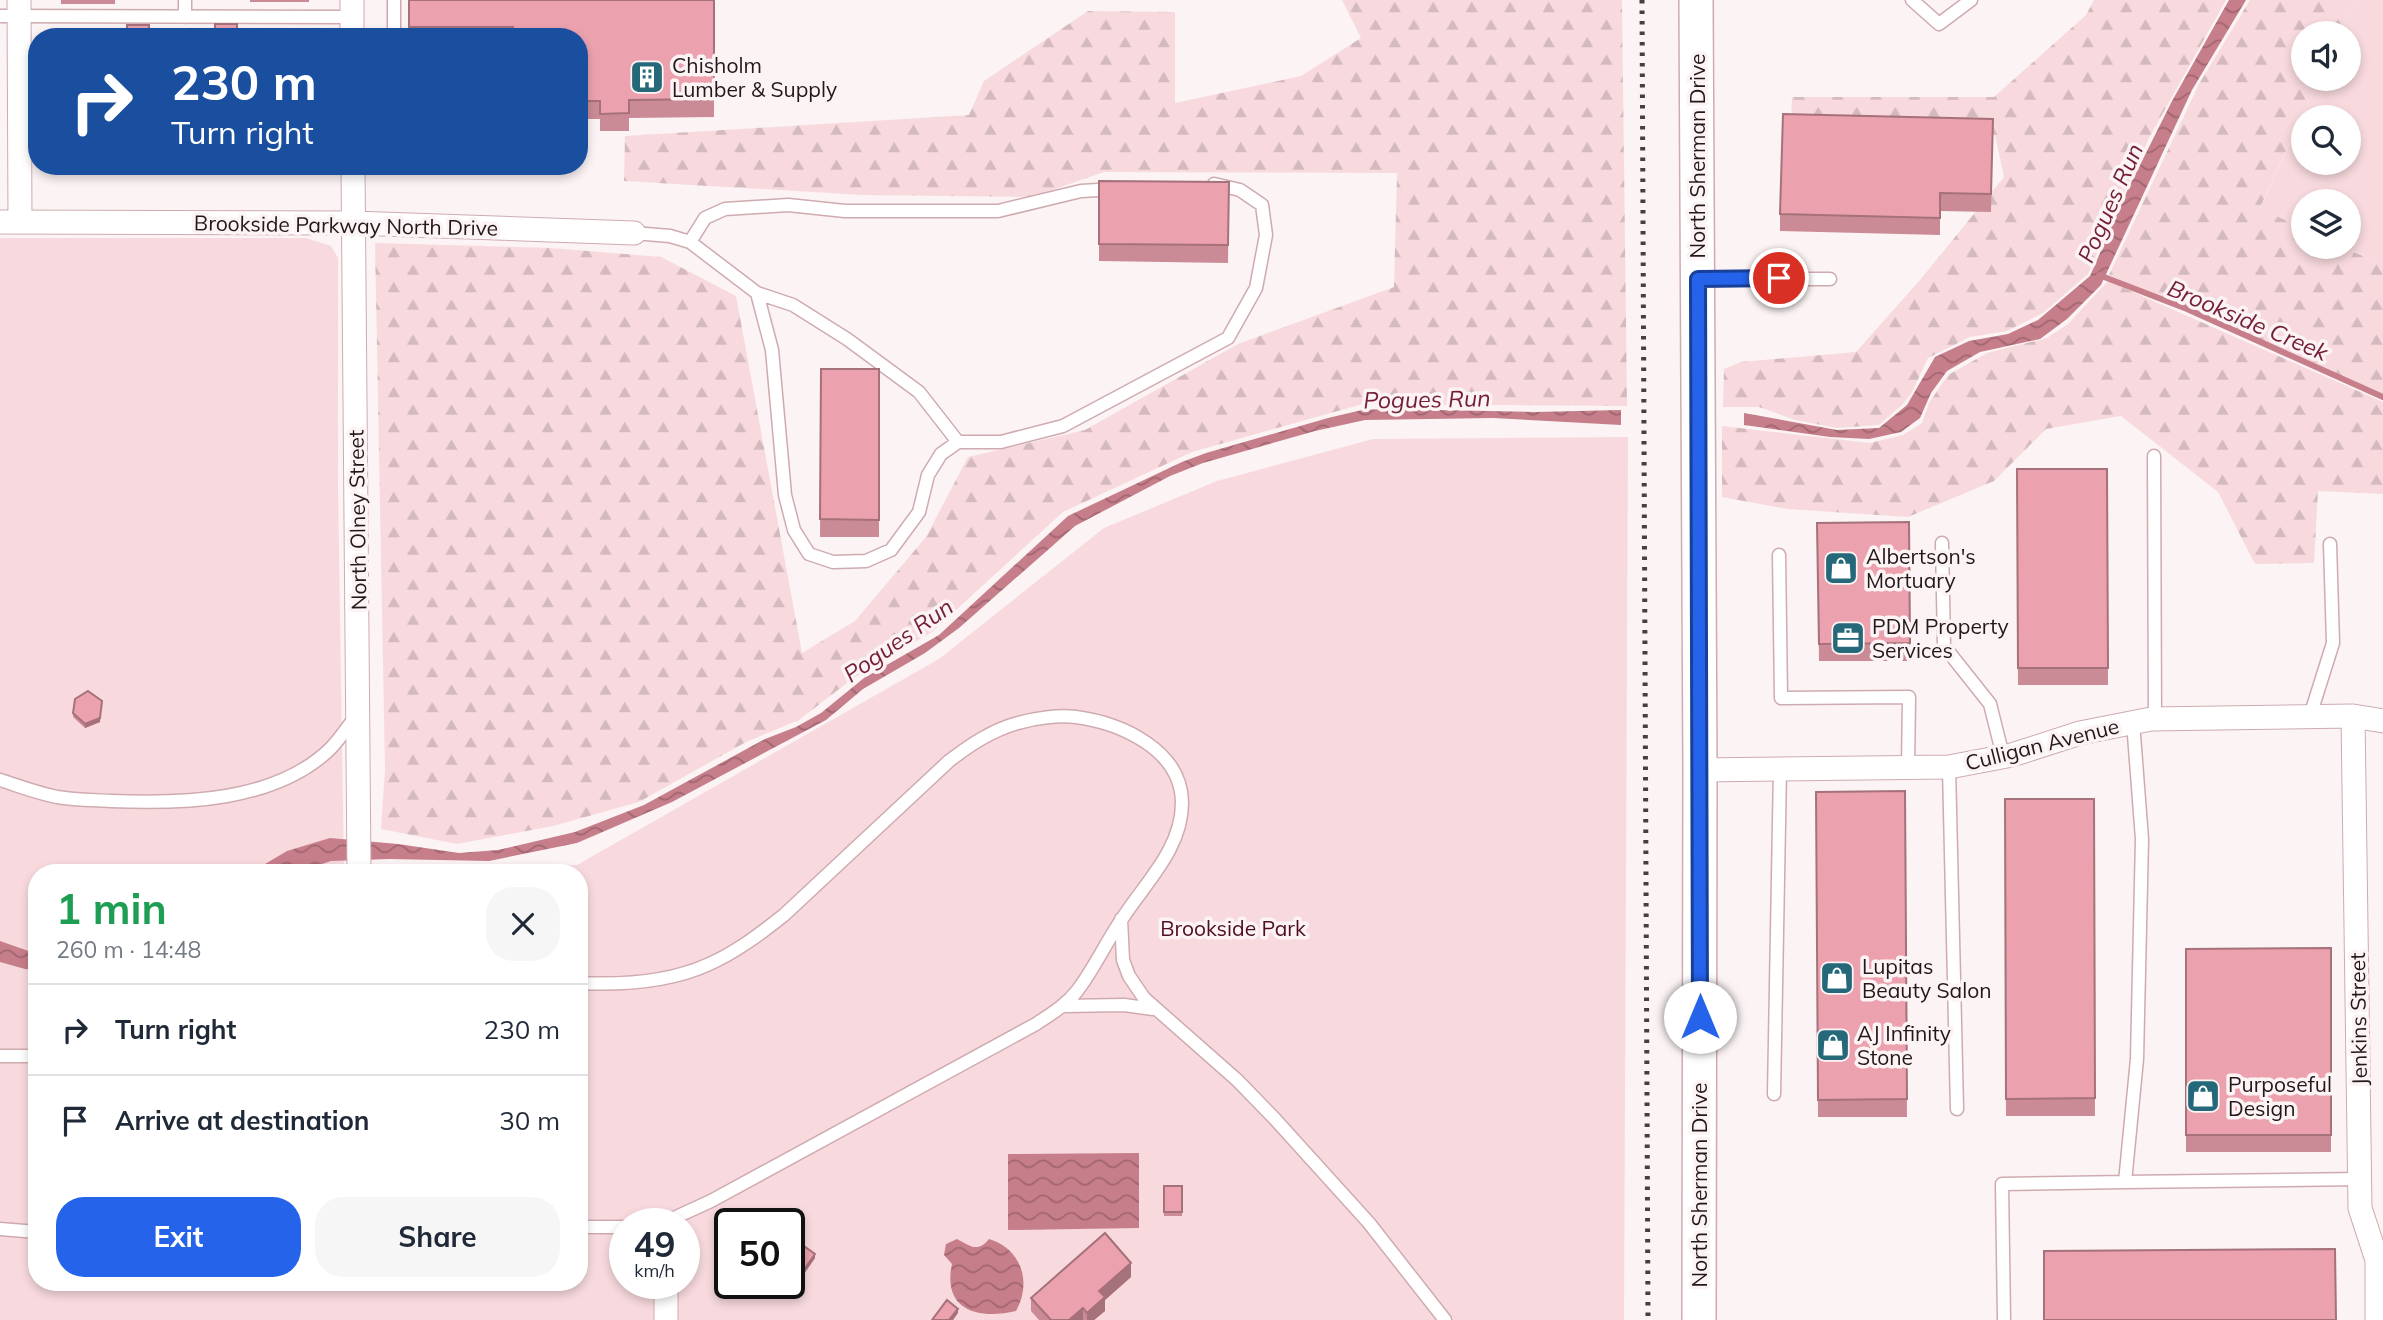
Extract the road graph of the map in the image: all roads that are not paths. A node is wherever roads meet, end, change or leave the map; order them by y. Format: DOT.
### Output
graph roads {
  1 [pos="185,0"];
  2 [pos="394,0"];
  3 [pos="1696,0"];
  4 [pos="1912,0"];
  5 [pos="1971,0"];
  6 [pos="12,11"];
  7 [pos="186,17"];
  8 [pos="352,18"];
  9 [pos="394,28"];
  10 [pos="353,175"];
  11 [pos="1206,183"];
  12 [pos="1123,188"];
  13 [pos="10,222"];
  14 [pos="353,223"];
  15 [pos="634,233"];
  16 [pos="690,242"];
  17 [pos="1698,279"];
  18 [pos="1830,279"];
  19 [pos="757,293"];
  20 [pos="958,442"];
  21 [pos="2154,456"];
  22 [pos="1942,544"];
  23 [pos="2330,544"];
  24 [pos="1779,555"];
  25 [pos="358,713"];
  26 [pos="2310,716"];
  27 [pos="2353,716"];
  28 [pos="2144,720"];
  29 [pos="2383,721"];
  30 [pos="2003,756"];
  31 [pos="1949,767"];
  32 [pos="1780,769"];
  33 [pos="1908,769"];
  34 [pos="1700,770"];
  35 [pos="0,780"];
  36 [pos="359,864"];
  37 [pos="1121,919"];
  38 [pos="588,983"];
  39 [pos="1063,1006"];
  40 [pos="1157,1010"];
  41 [pos="0,1056"];
  42 [pos="28,1056"];
  43 [pos="1774,1094"];
  44 [pos="1957,1109"];
  45 [pos="2360,1179"];
  46 [pos="2124,1182"];
  47 [pos="699,1208"];
  48 [pos="588,1227"];
  49 [pos="609,1227"];
  50 [pos="0,1229"];
  51 [pos="28,1231"];
  52 [pos="666,1299"];
  53 [pos="666,1320"];
  54 [pos="1445,1320"];
  55 [pos="1699,1320"];
  56 [pos="2004,1320"];
  57 [pos="2377,1320"];
  1 -- 7 [label="lane"];
  2 -- 9 [label="lane"];
  3 -- 17 [label="main road, North Sherman Drive"];
  4 -- 5 [label="lane"];
  6 -- 7 [label="lane"];
  6 -- 13 [label="street"];
  7 -- 8 [label="lane"];
  10 -- 14 [label="street, North Olney Street"];
  11 -- 20 [label="lane"];
  12 -- 16 [label="lane"];
  13 -- 14 [label="street, Brookside Parkway North Drive"];
  14 -- 15 [label="street, Brookside Parkway North Drive"];
  14 -- 25 [label="street, North Olney Street"];
  15 -- 16 [label="lane, Brookside Parkway North Drive"];
  16 -- 19 [label="lane"];
  17 -- 18 [label="lane"];
  17 -- 34 [label="main road, North Sherman Drive"];
  19 -- 20 [label="lane"];
  19 -- 20 [label="lane"];
  21 -- 28 [label="lane"];
  22 -- 30 [label="lane"];
  23 -- 26 [label="lane"];
  24 -- 33 [label="lane"];
  25 -- 35 [label="lane"];
  25 -- 36 [label="street, North Olney Street"];
  26 -- 27 [label="street, Culligan Avenue"];
  26 -- 28 [label="street, Culligan Avenue"];
  27 -- 29 [label="street, Culligan Avenue"];
  27 -- 45 [label="street, Jenkins Street"];
  28 -- 30 [label="street, Culligan Avenue"];
  28 -- 46 [label="lane"];
  30 -- 31 [label="street, Culligan Avenue"];
  31 -- 33 [label="street, Culligan Avenue"];
  31 -- 44 [label="lane"];
  32 -- 33 [label="street, Culligan Avenue"];
  32 -- 34 [label="street, Culligan Avenue"];
  32 -- 43 [label="lane"];
  34 -- 55 [label="main road, North Sherman Drive"];
  37 -- 38 [label="lane"];
  37 -- 39 [label="lane"];
  37 -- 40 [label="lane"];
  39 -- 40 [label="lane"];
  39 -- 47 [label="lane"];
  40 -- 54 [label="lane"];
  41 -- 42 [label="lane"];
  45 -- 46 [label="lane"];
  45 -- 57 [label="street, Jenkins Street"];
  46 -- 56 [label="lane"];
  48 -- 49 [label="lane"];
  50 -- 51 [label="lane"];
  52 -- 53 [label="street"];
}
